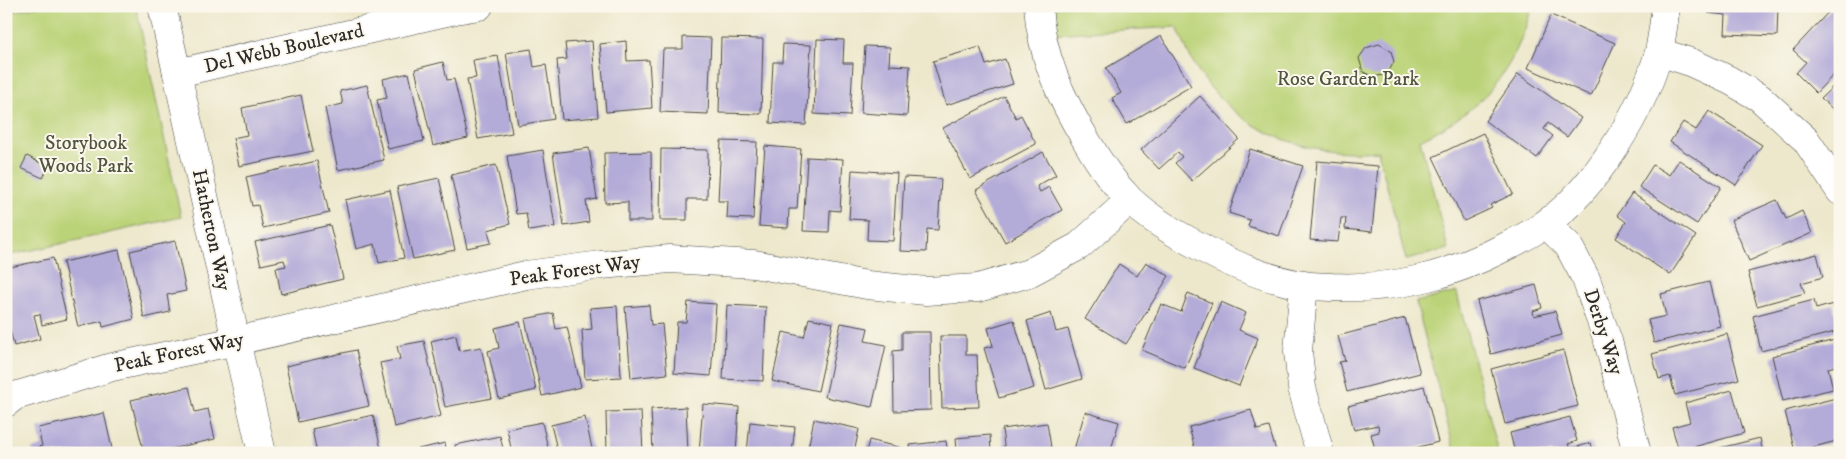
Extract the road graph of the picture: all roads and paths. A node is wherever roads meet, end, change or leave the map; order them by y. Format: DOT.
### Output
graph roads {
  1 [pos="162,6"];
  2 [pos="1038,6"];
  3 [pos="1666,6"];
  4 [pos="462,8"];
  5 [pos="1658,52"];
  6 [pos="177,73"];
  7 [pos="1840,191"];
  8 [pos="1130,200"];
  9 [pos="1546,224"];
  10 [pos="1304,285"];
  11 [pos="236,341"];
  12 [pos="6,403"];
  13 [pos="262,453"];
  14 [pos="1320,453"];
  15 [pos="1637,453"];
  1 -- 6 [label="street, Hatherton Way"];
  2 -- 8 [label="street"];
  3 -- 5 [label="street"];
  4 -- 6 [label="street, Del Webb Boulevard"];
  5 -- 7 [label="street"];
  5 -- 9 [label="street"];
  6 -- 11 [label="street, Hatherton Way"];
  8 -- 10 [label="street"];
  8 -- 11 [label="street, Peak Forest Way"];
  9 -- 10 [label="street"];
  9 -- 15 [label="street, Derby Way"];
  10 -- 14 [label="street"];
  11 -- 12 [label="street, Peak Forest Way"];
  11 -- 13 [label="street, Hatherton Way"];
}
